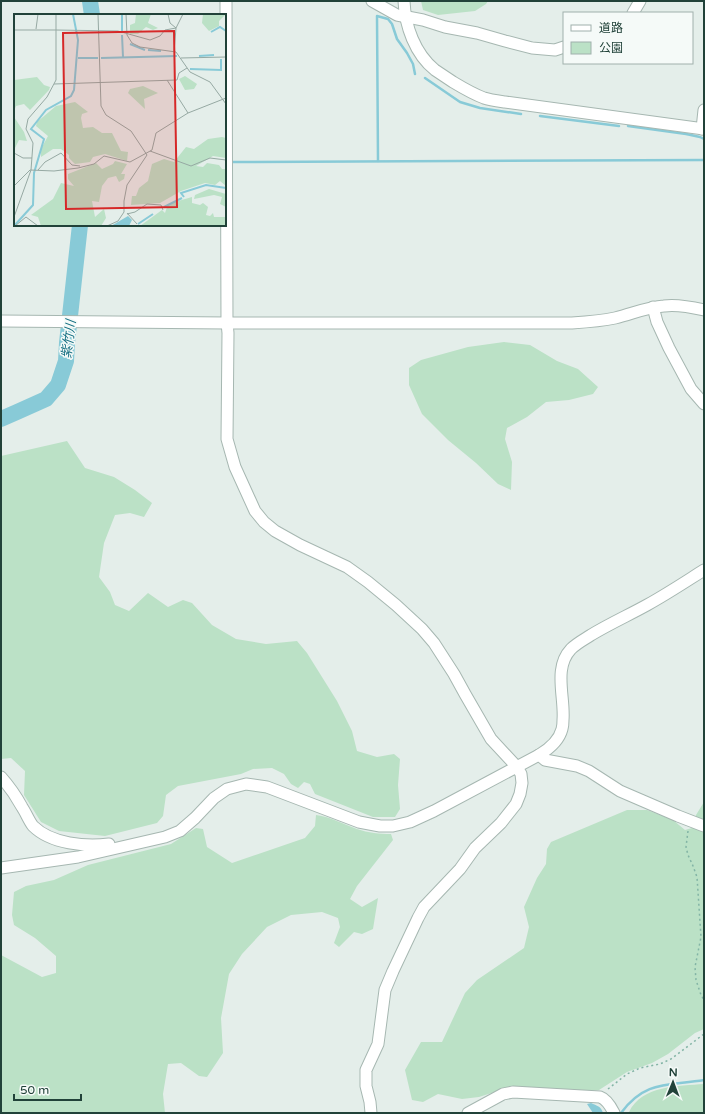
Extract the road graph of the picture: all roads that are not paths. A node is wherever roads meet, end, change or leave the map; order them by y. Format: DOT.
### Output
graph roads {
  1 [pos="226,1"];
  2 [pos="372,1"];
  3 [pos="404,1"];
  4 [pos="640,1"];
  5 [pos="634,12"];
  6 [pos="405,17"];
  7 [pos="563,48"];
  8 [pos="704,110"];
  9 [pos="703,129"];
  10 [pos="653,307"];
  11 [pos="704,310"];
  12 [pos="1,321"];
  13 [pos="227,323"];
  14 [pos="704,404"];
  15 [pos="704,570"];
  16 [pos="539,755"];
  17 [pos="517,767"];
  18 [pos="1,777"];
  19 [pos="704,826"];
  20 [pos="119,848"];
  21 [pos="1,868"];
  22 [pos="371,1113"];
  23 [pos="468,1113"];
  24 [pos="614,1113"];
  1 -- 13 [label="street"];
  2 -- 6 [label="street"];
  3 -- 6 [label="street"];
  4 -- 5 [label="street"];
  6 -- 7 [label="street"];
  6 -- 9 [label="street"];
  8 -- 9 [label="street"];
  10 -- 11 [label="street"];
  10 -- 13 [label="street"];
  10 -- 14 [label="street"];
  12 -- 13 [label="street"];
  13 -- 17 [label="street"];
  15 -- 16 [label="street"];
  16 -- 17 [label="street"];
  16 -- 19 [label="street"];
  17 -- 20 [label="street"];
  17 -- 22 [label="street"];
  18 -- 20 [label="street"];
  20 -- 21 [label="street"];
  23 -- 24 [label="street"];
}
